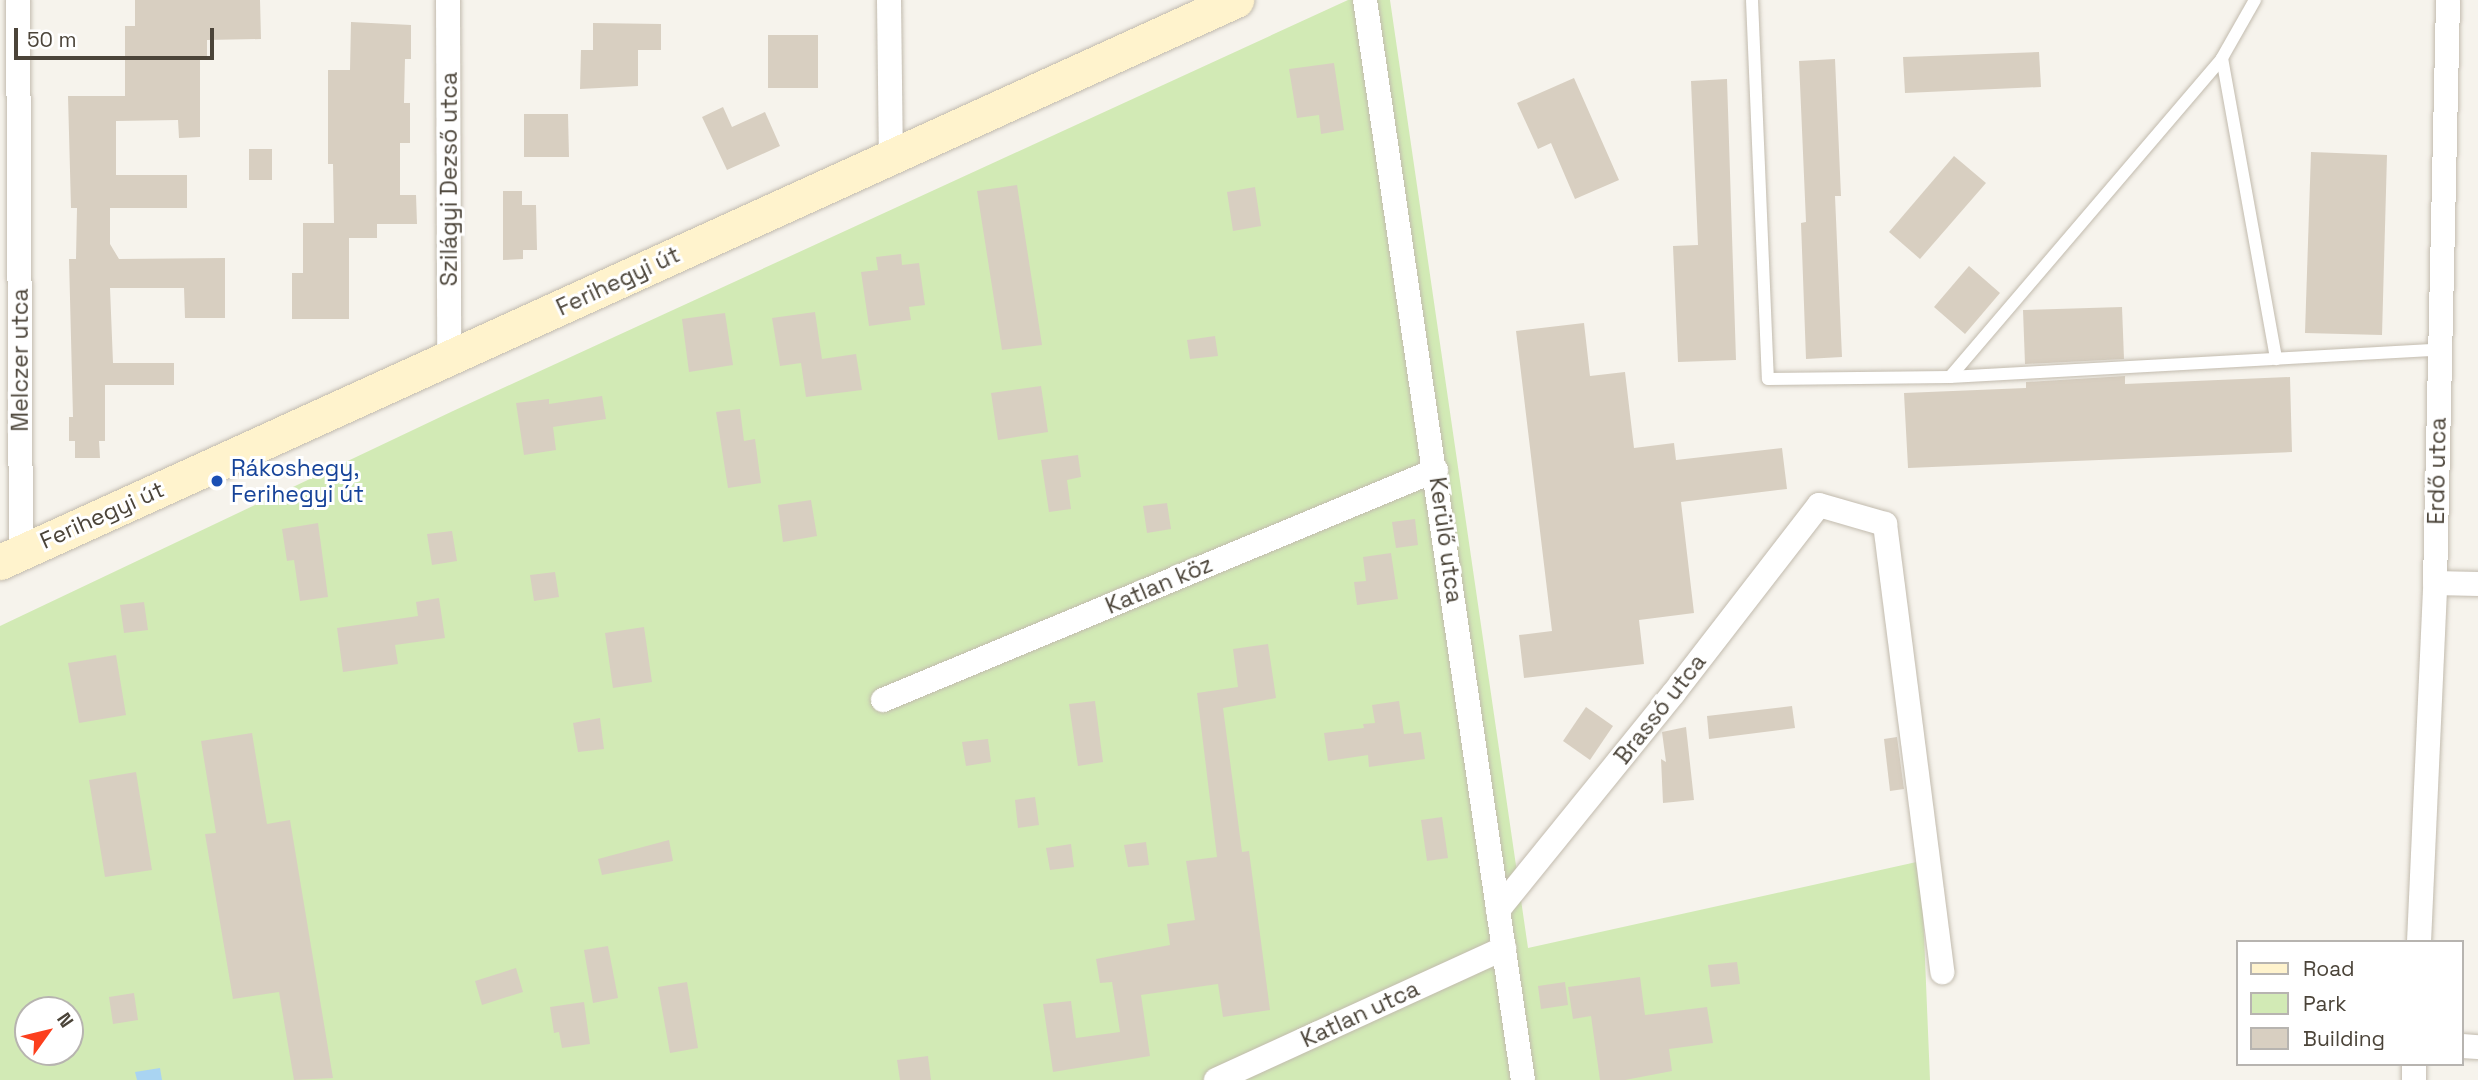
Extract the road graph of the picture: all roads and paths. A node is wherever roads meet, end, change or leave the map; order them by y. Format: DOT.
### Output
graph roads {
  1 [pos="18,0"];
  2 [pos="448,0"];
  3 [pos="889,0"];
  4 [pos="1236,0"];
  5 [pos="1365,0"];
  6 [pos="1752,0"];
  7 [pos="2255,0"];
  8 [pos="2448,0"];
  9 [pos="2222,58"];
  10 [pos="891,156"];
  11 [pos="2440,350"];
  12 [pos="449,359"];
  13 [pos="2276,359"];
  14 [pos="1951,377"];
  15 [pos="1436,470"];
  16 [pos="10,557"];
  17 [pos="2435,583"];
  18 [pos="2478,584"];
  19 [pos="883,700"];
  20 [pos="1498,910"];
  21 [pos="2419,940"];
  22 [pos="1504,948"];
  23 [pos="1942,972"];
  24 [pos="1216,1080"];
  25 [pos="1523,1080"];
  1 -- 16 [label="street, Melczer utca"];
  2 -- 12 [label="street, Szilágyi Dezső utca"];
  3 -- 10 [label="street"];
  4 -- 10 [label="main road, Ferihegyi út"];
  5 -- 15 [label="street, Kerülő utca"];
  6 -- 14 [label="lane"];
  7 -- 9 [label="lane"];
  8 -- 11 [label="street, Erdő utca"];
  9 -- 13 [label="lane"];
  9 -- 14 [label="lane"];
  10 -- 12 [label="main road, Ferihegyi út"];
  11 -- 13 [label="lane"];
  11 -- 17 [label="street, Erdő utca"];
  12 -- 16 [label="main road, Ferihegyi út"];
  13 -- 14 [label="lane"];
  15 -- 19 [label="street, Katlan köz"];
  15 -- 20 [label="street, Kerülő utca"];
  17 -- 18 [label="street"];
  17 -- 21 [label="street, Erdő utca"];
  20 -- 22 [label="street, Kerülő utca"];
  20 -- 23 [label="street, Brassó utca"];
  22 -- 24 [label="street, Katlan utca"];
  22 -- 25 [label="street, Kerülő utca"];
}
